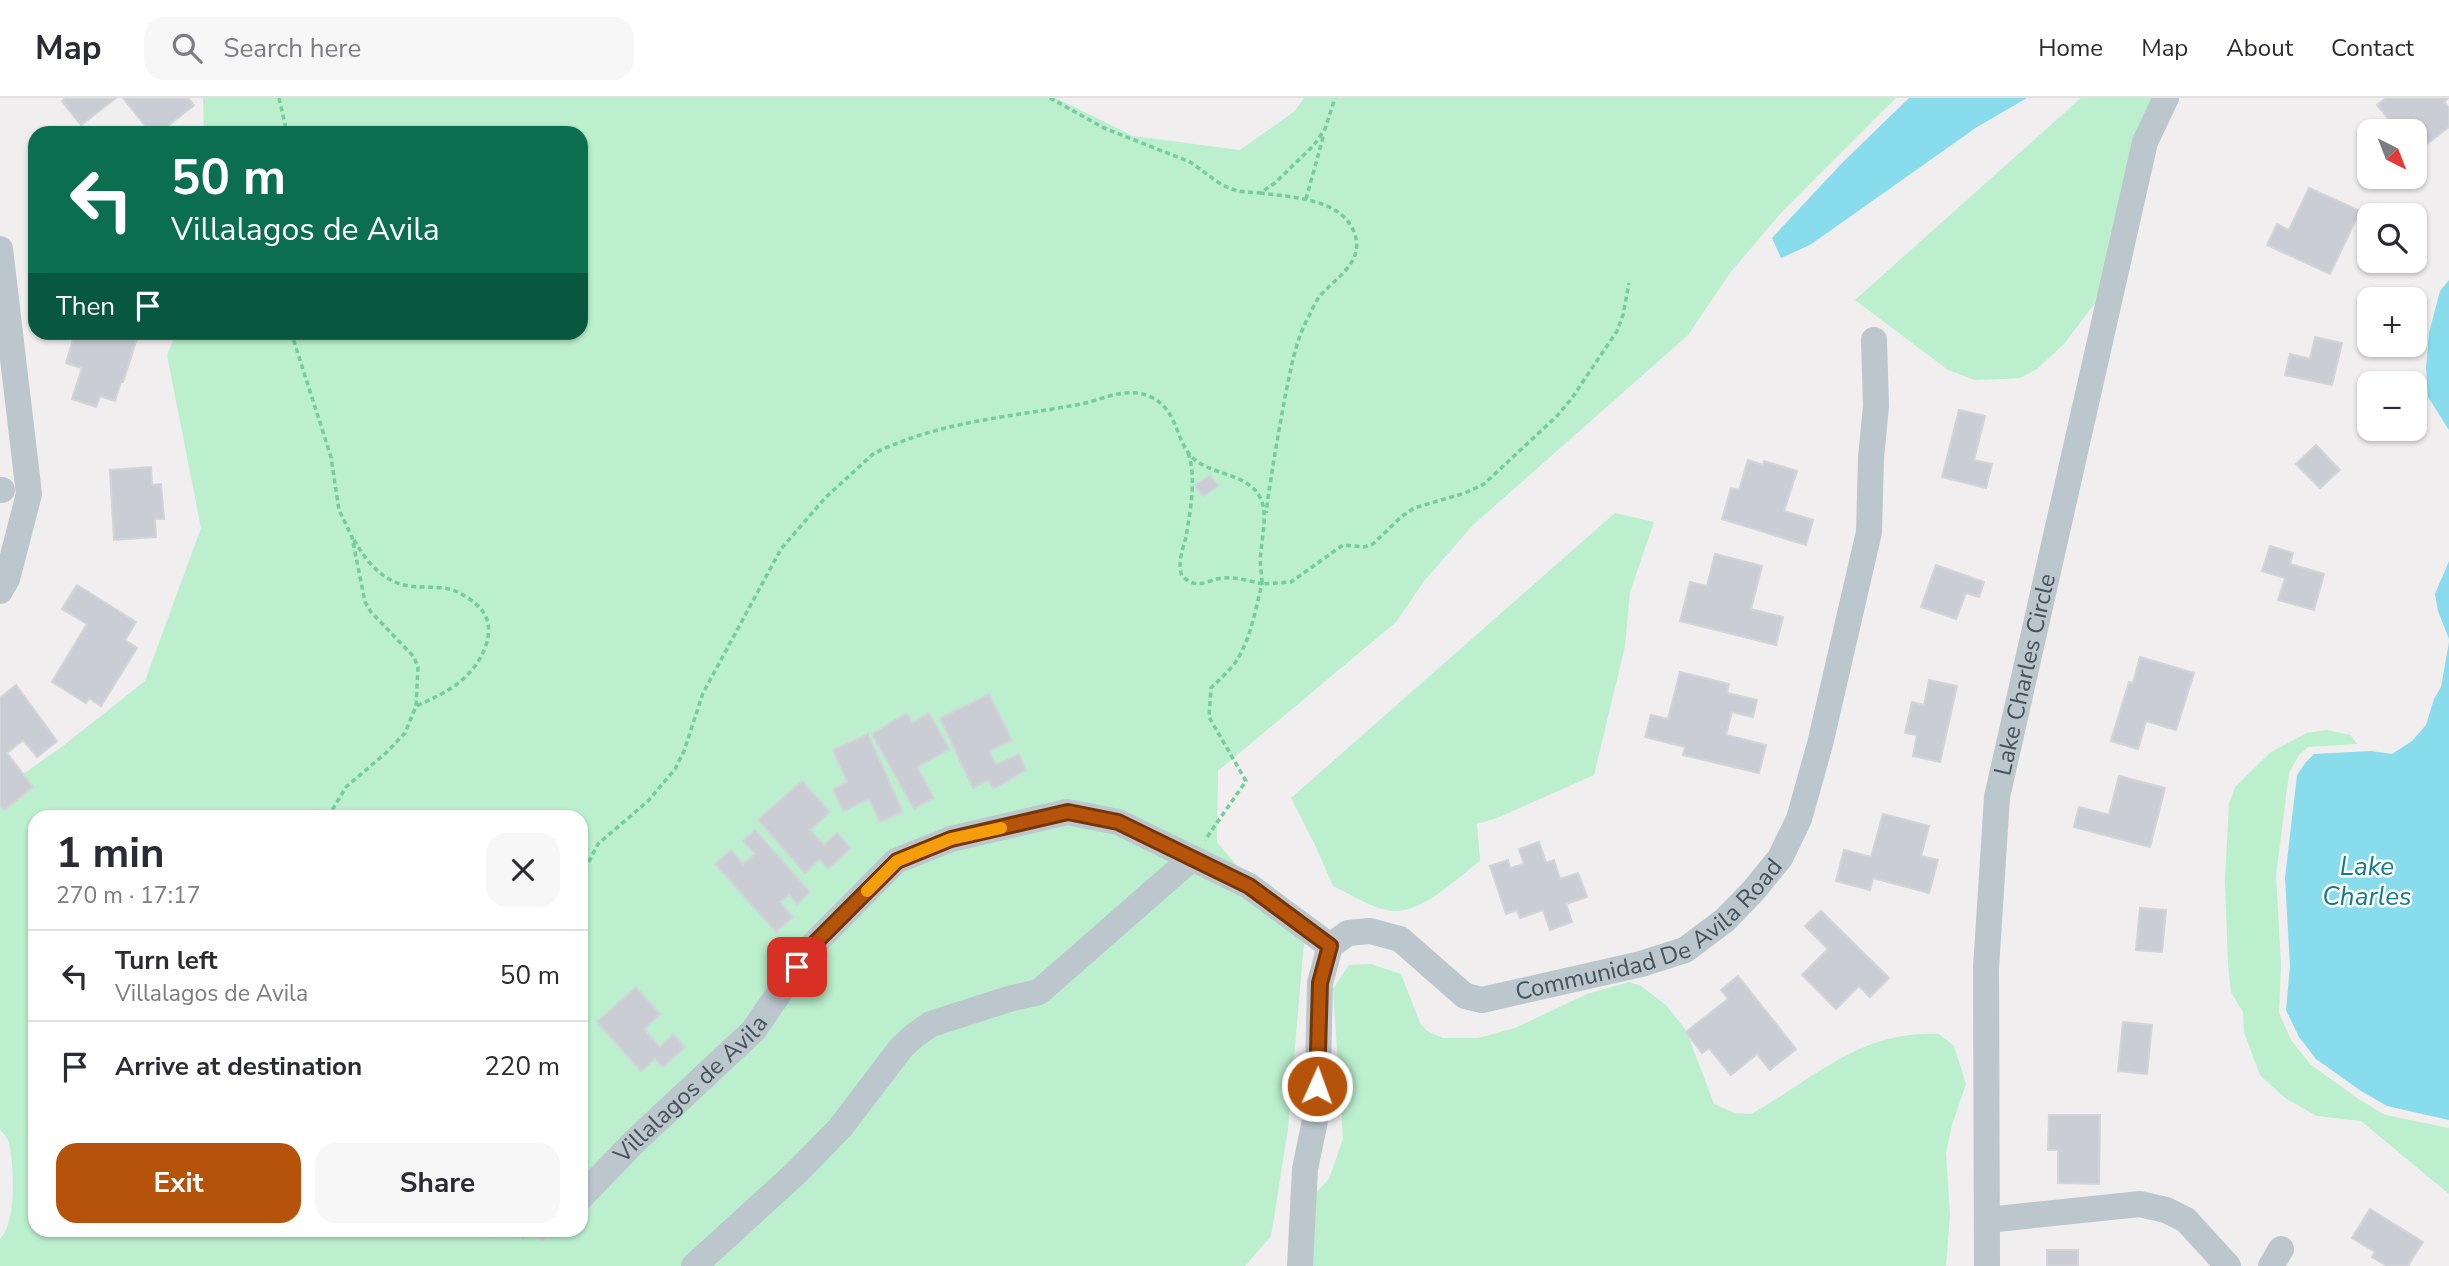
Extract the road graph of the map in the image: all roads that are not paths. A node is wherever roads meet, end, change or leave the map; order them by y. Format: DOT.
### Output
graph roads {
  1 [pos="2166,98"];
  2 [pos="0,249"];
  3 [pos="1874,340"];
  4 [pos="0,591"];
  5 [pos="1192,858"];
  6 [pos="1330,946"];
  7 [pos="588,1190"];
  8 [pos="1987,1220"];
  9 [pos="694,1266"];
  10 [pos="1300,1266"];
  11 [pos="1987,1266"];
  12 [pos="2228,1266"];
  1 -- 8 [label="street, Lake Charles Circle"];
  2 -- 4 [label="street"];
  3 -- 6 [label="street, Communidad De Avila Road"];
  5 -- 6 [label="street, Villalagos de Avila"];
  5 -- 7 [label="street, Villalagos de Avila"];
  5 -- 9 [label="street"];
  6 -- 10 [label="street"];
  8 -- 11 [label="street, Lake Charles Circle"];
  8 -- 12 [label="street"];
}
